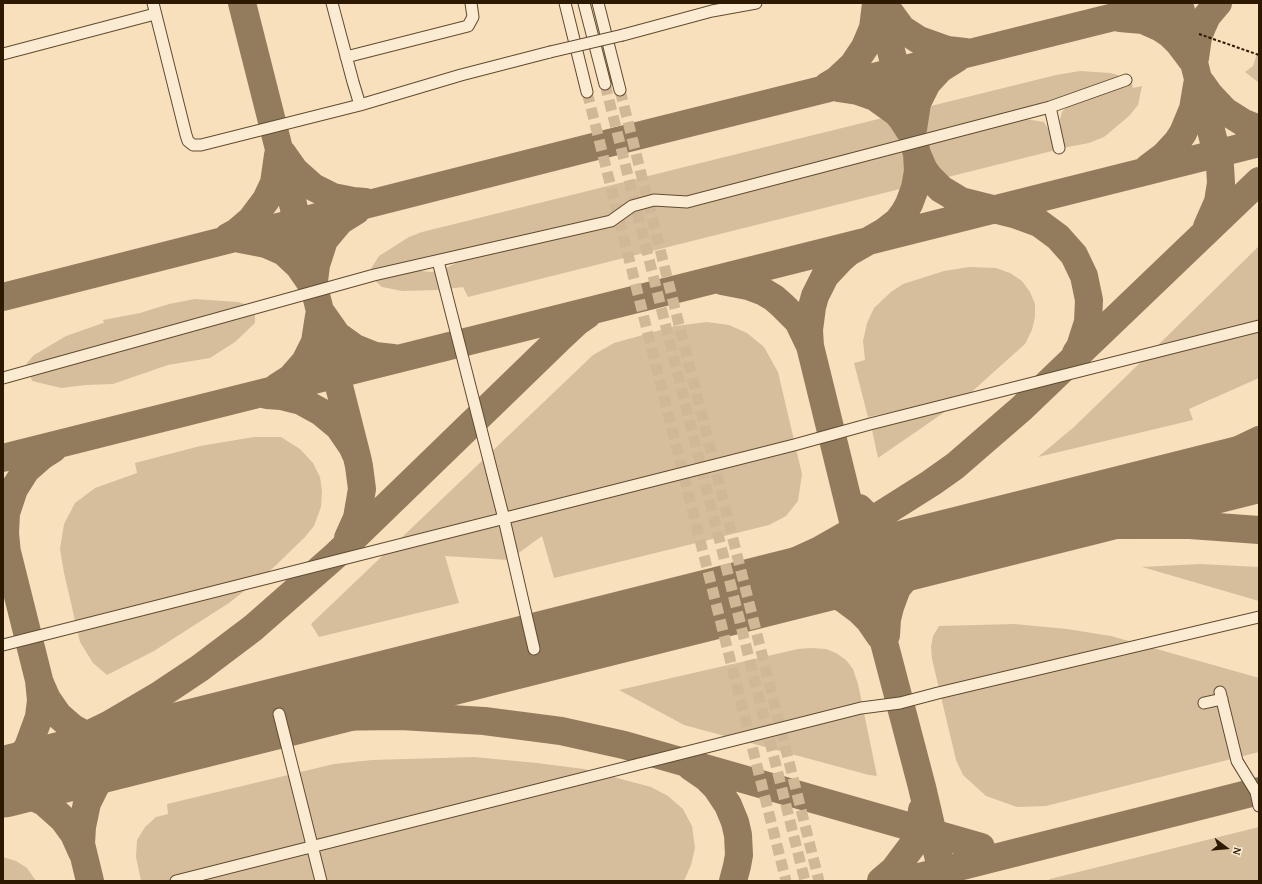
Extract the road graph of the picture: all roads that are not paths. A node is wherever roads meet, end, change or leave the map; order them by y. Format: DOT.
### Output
graph roads {
  1 [pos="332,3"];
  2 [pos="471,3"];
  3 [pos="565,3"];
  4 [pos="584,3"];
  5 [pos="598,3"];
  6 [pos="756,3"];
  7 [pos="154,8"];
  8 [pos="3,54"];
  9 [pos="346,57"];
  10 [pos="1126,80"];
  11 [pos="605,84"];
  12 [pos="620,90"];
  13 [pos="587,92"];
  14 [pos="360,105"];
  15 [pos="1050,107"];
  16 [pos="1059,148"];
  17 [pos="438,261"];
  18 [pos="1259,326"];
  19 [pos="3,378"];
  20 [pos="504,519"];
  21 [pos="1259,618"];
  22 [pos="3,645"];
  23 [pos="534,649"];
  24 [pos="1204,703"];
  25 [pos="279,714"];
  26 [pos="1259,806"];
  27 [pos="313,847"];
  28 [pos="176,881"];
  29 [pos="321,881"];
  1 -- 9 [label="street"];
  2 -- 9 [label="street"];
  3 -- 13 [label="street"];
  4 -- 11 [label="street"];
  5 -- 12 [label="street"];
  6 -- 14 [label="street, bridge"];
  7 -- 8 [label="street"];
  7 -- 14 [label="street"];
  9 -- 14 [label="street"];
  10 -- 15 [label="street"];
  15 -- 16 [label="street"];
  15 -- 17 [label="street"];
  17 -- 19 [label="street"];
  17 -- 20 [label="street"];
  18 -- 20 [label="street"];
  20 -- 22 [label="street"];
  20 -- 23 [label="street"];
  21 -- 27 [label="street"];
  24 -- 26 [label="street"];
  25 -- 27 [label="street"];
  27 -- 28 [label="street"];
  27 -- 29 [label="street"];
}
